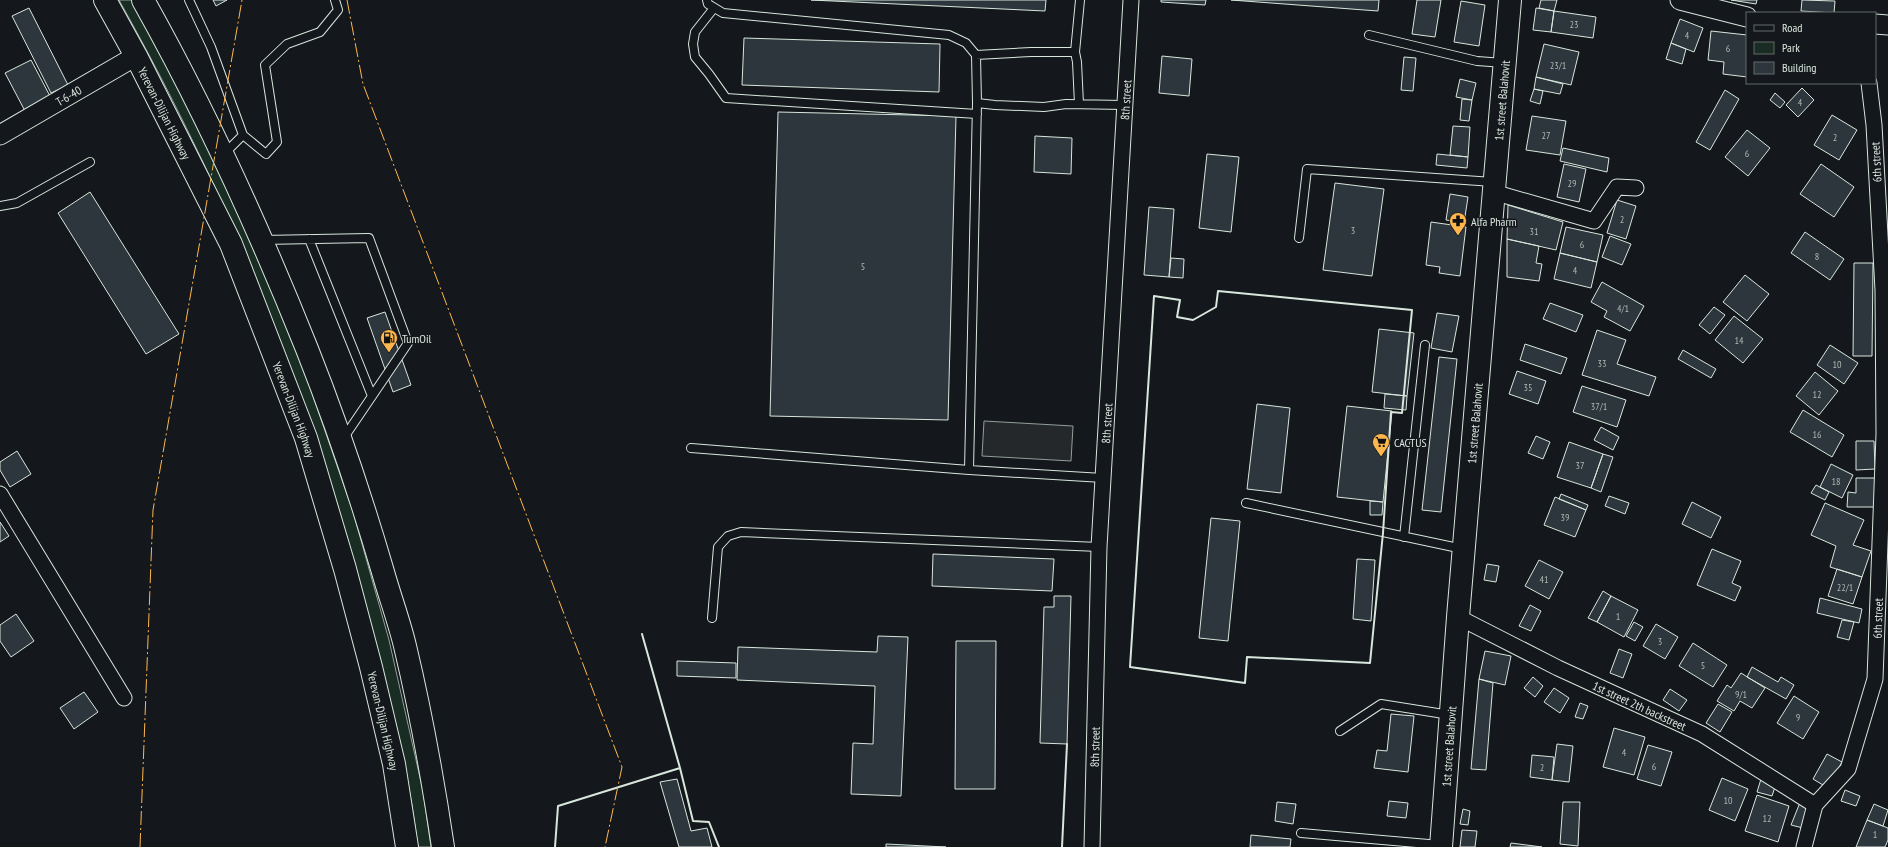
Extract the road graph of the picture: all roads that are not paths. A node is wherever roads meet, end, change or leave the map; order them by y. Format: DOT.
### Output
graph roads {
  1 [pos="106,0"];
  2 [pos="143,0"];
  3 [pos="189,0"];
  4 [pos="335,0"];
  5 [pos="706,0"];
  6 [pos="1080,0"];
  7 [pos="1131,0"];
  8 [pos="1510,0"];
  9 [pos="1680,0"];
  10 [pos="714,8"];
  11 [pos="1746,17"];
  12 [pos="1876,24"];
  13 [pos="1888,25"];
  14 [pos="1369,35"];
  15 [pos="1075,52"];
  16 [pos="976,55"];
  17 [pos="136,56"];
  18 [pos="1504,63"];
  19 [pos="1869,84"];
  20 [pos="977,103"];
  21 [pos="1079,104"];
  22 [pos="1124,105"];
  23 [pos="977,114"];
  24 [pos="0,135"];
  25 [pos="243,135"];
  26 [pos="224,155"];
  27 [pos="90,162"];
  28 [pos="1494,188"];
  29 [pos="1636,188"];
  30 [pos="0,206"];
  31 [pos="1299,238"];
  32 [pos="309,239"];
  33 [pos="261,240"];
  34 [pos="1425,345"];
  35 [pos="372,396"];
  36 [pos="342,441"];
  37 [pos="692,448"];
  38 [pos="969,470"];
  39 [pos="1103,478"];
  40 [pos="0,494"];
  41 [pos="1246,503"];
  42 [pos="1404,537"];
  43 [pos="1100,547"];
  44 [pos="1463,550"];
  45 [pos="1458,617"];
  46 [pos="712,618"];
  47 [pos="124,698"];
  48 [pos="1450,715"];
  49 [pos="1340,731"];
  50 [pos="1815,805"];
  51 [pos="1301,833"];
  52 [pos="1441,846"];
  53 [pos="407,847"];
  54 [pos="443,847"];
  55 [pos="1092,847"];
  56 [pos="1804,847"];
  1 -- 17 [label="main road, Yerevan-Dilijan Highway"];
  2 -- 26 [label="main road"];
  3 -- 25 [label="lane"];
  4 -- 25 [label="lane"];
  5 -- 10 [label="lane"];
  6 -- 15 [label="lane"];
  7 -- 22 [label="street, 8th street"];
  8 -- 18 [label="main road, 1st street Balahovit"];
  9 -- 11 [label="street"];
  10 -- 16 [label="lane"];
  10 -- 23 [label="lane"];
  12 -- 13 [label="street"];
  14 -- 18 [label="lane"];
  15 -- 16 [label="lane"];
  15 -- 21 [label="lane"];
  16 -- 20 [label="lane"];
  17 -- 24 [label="street, T-6-40"];
  17 -- 53 [label="main road, Yerevan-Dilijan Highway"];
  18 -- 28 [label="main road, 1st street Balahovit"];
  19 -- 50 [label="street, 6th street"];
  20 -- 21 [label="lane"];
  20 -- 23 [label="lane"];
  21 -- 22 [label="lane"];
  22 -- 39 [label="street, 8th street"];
  23 -- 38 [label="lane"];
  25 -- 26 [label="lane"];
  26 -- 33 [label="main road"];
  27 -- 30 [label="lane"];
  28 -- 29 [label="street"];
  28 -- 31 [label="lane"];
  28 -- 44 [label="main road, 1st street Balahovit"];
  32 -- 33 [label="lane"];
  32 -- 35 [label="lane"];
  32 -- 35 [label="lane"];
  33 -- 36 [label="main road"];
  34 -- 42 [label="lane"];
  35 -- 36 [label="lane"];
  36 -- 54 [label="main road"];
  37 -- 38 [label="lane"];
  38 -- 39 [label="lane"];
  39 -- 43 [label="street, 8th street"];
  40 -- 47 [label="street"];
  41 -- 42 [label="lane"];
  42 -- 44 [label="lane"];
  43 -- 46 [label="lane"];
  43 -- 55 [label="street, 8th street"];
  44 -- 45 [label="main road, 1st street Balahovit"];
  45 -- 48 [label="main road, 1st street Balahovit"];
  45 -- 50 [label="street, 1st street 2th backstreet"];
  48 -- 49 [label="lane"];
  48 -- 52 [label="main road, 1st street Balahovit"];
  50 -- 56 [label="street, 6th street"];
  51 -- 52 [label="lane"];
}
